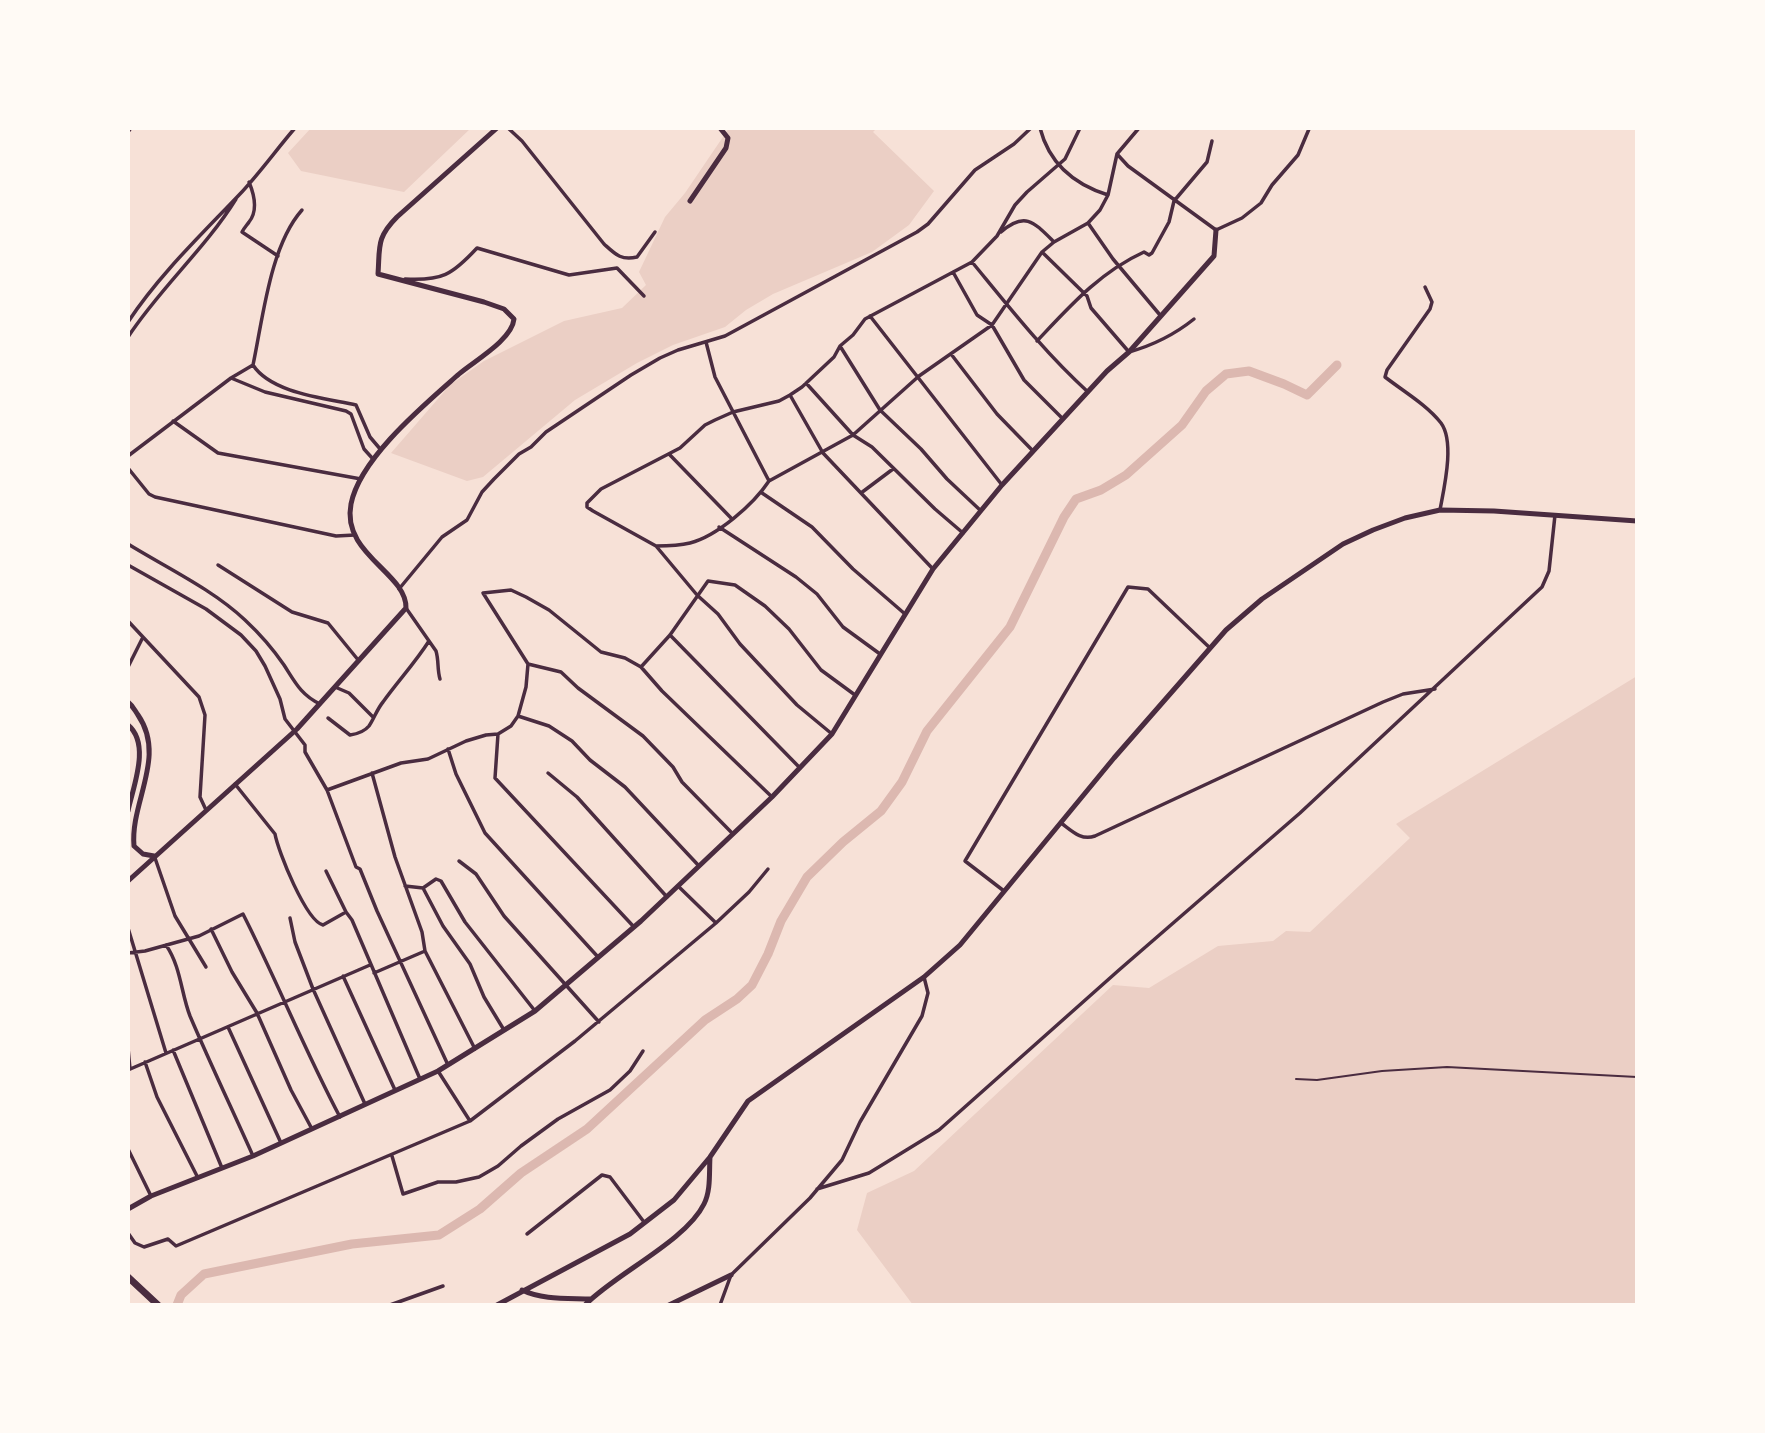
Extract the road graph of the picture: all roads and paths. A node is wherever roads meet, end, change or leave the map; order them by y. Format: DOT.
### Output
graph roads {
  1 [pos="131,128"];
  2 [pos="295,128"];
  3 [pos="498,128"];
  4 [pos="508,128"];
  5 [pos="720,128"];
  6 [pos="1031,128"];
  7 [pos="1040,128"];
  8 [pos="1080,128"];
  9 [pos="1139,128"];
  10 [pos="1309,129"];
  11 [pos="128,132"];
  12 [pos="1212,141"];
  13 [pos="1117,154"];
  14 [pos="1058,167"];
  15 [pos="250,182"];
  16 [pos="239,194"];
  17 [pos="1108,195"];
  18 [pos="690,201"];
  19 [pos="1174,201"];
  20 [pos="302,210"];
  21 [pos="1088,223"];
  22 [pos="1216,230"];
  23 [pos="654,232"];
  24 [pos="997,236"];
  25 [pos="1054,242"];
  26 [pos="1042,252"];
  27 [pos="278,256"];
  28 [pos="972,262"];
  29 [pos="1119,266"];
  30 [pos="953,272"];
  31 [pos="403,279"];
  32 [pos="1426,286"];
  33 [pos="1083,292"];
  34 [pos="644,296"];
  35 [pos="1006,303"];
  36 [pos="1160,315"];
  37 [pos="870,316"];
  38 [pos="1194,319"];
  39 [pos="128,322"];
  40 [pos="992,325"];
  41 [pos="128,337"];
  42 [pos="1037,341"];
  43 [pos="706,342"];
  44 [pos="840,345"];
  45 [pos="1129,352"];
  46 [pos="951,354"];
  47 [pos="253,365"];
  48 [pos="919,376"];
  49 [pos="231,378"];
  50 [pos="806,383"];
  51 [pos="1088,392"];
  52 [pos="790,395"];
  53 [pos="880,410"];
  54 [pos="733,412"];
  55 [pos="1063,419"];
  56 [pos="173,421"];
  57 [pos="853,435"];
  58 [pos="381,450"];
  59 [pos="1034,451"];
  60 [pos="823,453"];
  61 [pos="669,454"];
  62 [pos="128,456"];
  63 [pos="374,460"];
  64 [pos="128,468"];
  65 [pos="893,469"];
  66 [pos="361,479"];
  67 [pos="769,481"];
  68 [pos="1002,485"];
  69 [pos="761,492"];
  70 [pos="861,493"];
  71 [pos="981,510"];
  72 [pos="1440,510"];
  73 [pos="1555,516"];
  74 [pos="732,519"];
  75 [pos="1637,521"];
  76 [pos="719,527"];
  77 [pos="963,533"];
  78 [pos="355,535"];
  79 [pos="128,544"];
  80 [pos="656,546"];
  81 [pos="128,565"];
  82 [pos="218,565"];
  83 [pos="933,569"];
  84 [pos="399,589"];
  85 [pos="697,595"];
  86 [pos="405,608"];
  87 [pos="907,615"];
  88 [pos="128,621"];
  89 [pos="670,635"];
  90 [pos="143,637"];
  91 [pos="429,642"];
  92 [pos="1210,648"];
  93 [pos="880,654"];
  94 [pos="359,661"];
  95 [pos="528,664"];
  96 [pos="128,667"];
  97 [pos="641,667"];
  98 [pos="440,679"];
  99 [pos="335,687"];
  100 [pos="1435,689"];
  101 [pos="855,695"];
  102 [pos="128,702"];
  103 [pos="320,704"];
  104 [pos="135,711"];
  105 [pos="518,716"];
  106 [pos="373,717"];
  107 [pos="328,718"];
  108 [pos="128,723"];
  109 [pos="293,732"];
  110 [pos="498,734"];
  111 [pos="832,734"];
  112 [pos="448,749"];
  113 [pos="800,768"];
  114 [pos="548,773"];
  115 [pos="372,774"];
  116 [pos="235,784"];
  117 [pos="327,790"];
  118 [pos="772,797"];
  119 [pos="206,810"];
  120 [pos="128,811"];
  121 [pos="1061,823"];
  122 [pos="733,834"];
  123 [pos="154,856"];
  124 [pos="459,861"];
  125 [pos="699,866"];
  126 [pos="768,869"];
  127 [pos="326,871"];
  128 [pos="128,881"];
  129 [pos="405,886"];
  130 [pos="678,886"];
  131 [pos="423,888"];
  132 [pos="1005,892"];
  133 [pos="667,897"];
  134 [pos="346,912"];
  135 [pos="290,918"];
  136 [pos="716,923"];
  137 [pos="634,927"];
  138 [pos="128,928"];
  139 [pos="211,929"];
  140 [pos="189,938"];
  141 [pos="166,945"];
  142 [pos="134,951"];
  143 [pos="425,951"];
  144 [pos="128,953"];
  145 [pos="598,957"];
  146 [pos="401,961"];
  147 [pos="370,965"];
  148 [pos="206,967"];
  149 [pos="374,973"];
  150 [pos="343,976"];
  151 [pos="923,976"];
  152 [pos="565,986"];
  153 [pos="313,989"];
  154 [pos="285,1001"];
  155 [pos="535,1011"];
  156 [pos="257,1013"];
  157 [pos="598,1022"];
  158 [pos="229,1027"];
  159 [pos="504,1030"];
  160 [pos="201,1040"];
  161 [pos="128,1048"];
  162 [pos="475,1049"];
  163 [pos="173,1050"];
  164 [pos="643,1051"];
  165 [pos="166,1053"];
  166 [pos="145,1062"];
  167 [pos="448,1065"];
  168 [pos="129,1069"];
  169 [pos="438,1072"];
  170 [pos="1637,1077"];
  171 [pos="1296,1079"];
  172 [pos="421,1080"];
  173 [pos="396,1092"];
  174 [pos="366,1105"];
  175 [pos="340,1117"];
  176 [pos="470,1121"];
  177 [pos="312,1129"];
  178 [pos="281,1143"];
  179 [pos="128,1149"];
  180 [pos="253,1156"];
  181 [pos="392,1156"];
  182 [pos="710,1157"];
  183 [pos="222,1168"];
  184 [pos="198,1178"];
  185 [pos="817,1189"];
  186 [pos="151,1196"];
  187 [pos="128,1209"];
  188 [pos="644,1222"];
  189 [pos="128,1233"];
  190 [pos="527,1234"];
  191 [pos="731,1275"];
  192 [pos="128,1277"];
  193 [pos="443,1286"];
  194 [pos="522,1290"];
  195 [pos="591,1299"];
  196 [pos="158,1305"];
  197 [pos="390,1305"];
  198 [pos="497,1305"];
  199 [pos="585,1305"];
  200 [pos="669,1305"];
  201 [pos="720,1305"];
  1 -- 11 [label="street"];
  2 -- 15 [label="street"];
  3 -- 31 [label="street"];
  4 -- 23 [label="street"];
  5 -- 18 [label="street"];
  6 -- 43 [label="street"];
  7 -- 14 [label="street"];
  8 -- 14 [label="street"];
  9 -- 13 [label="street"];
  10 -- 22 [label="street"];
  12 -- 19 [label="street"];
  13 -- 17 [label="street"];
  13 -- 19 [label="street"];
  14 -- 17 [label="street"];
  14 -- 24 [label="street"];
  15 -- 16 [label="street"];
  15 -- 27 [label="street"];
  16 -- 39 [label="street"];
  16 -- 41 [label="street"];
  17 -- 21 [label="street"];
  19 -- 22 [label="street"];
  19 -- 29 [label="street"];
  20 -- 27 [label="street"];
  21 -- 25 [label="street"];
  21 -- 29 [label="street"];
  22 -- 36 [label="street"];
  24 -- 25 [label="street"];
  24 -- 28 [label="street"];
  25 -- 26 [label="street"];
  26 -- 33 [label="street"];
  26 -- 35 [label="street"];
  27 -- 47 [label="street"];
  28 -- 30 [label="street"];
  28 -- 35 [label="street"];
  29 -- 33 [label="street"];
  29 -- 36 [label="street"];
  30 -- 37 [label="street"];
  30 -- 40 [label="street"];
  31 -- 34 [label="street"];
  31 -- 58 [label="street"];
  32 -- 72 [label="street"];
  33 -- 42 [label="street"];
  33 -- 45 [label="street"];
  35 -- 40 [label="street"];
  35 -- 42 [label="street"];
  36 -- 45 [label="street"];
  37 -- 44 [label="street"];
  37 -- 48 [label="street"];
  38 -- 45 [label="street"];
  40 -- 46 [label="street"];
  40 -- 55 [label="street"];
  42 -- 51 [label="street"];
  43 -- 54 [label="street"];
  43 -- 84 [label="street"];
  44 -- 50 [label="street"];
  44 -- 53 [label="street"];
  45 -- 51 [label="street"];
  46 -- 48 [label="street"];
  46 -- 59 [label="street"];
  47 -- 49 [label="street"];
  47 -- 58 [label="street"];
  48 -- 53 [label="street"];
  48 -- 68 [label="street"];
  49 -- 56 [label="street"];
  49 -- 63 [label="street"];
  50 -- 52 [label="street"];
  50 -- 57 [label="street"];
  51 -- 55 [label="street"];
  52 -- 54 [label="street"];
  52 -- 60 [label="street"];
  53 -- 57 [label="street"];
  53 -- 71 [label="street"];
  54 -- 61 [label="street"];
  54 -- 67 [label="street"];
  55 -- 59 [label="street"];
  56 -- 62 [label="street"];
  56 -- 66 [label="street"];
  57 -- 60 [label="street"];
  57 -- 65 [label="street"];
  58 -- 63 [label="street"];
  59 -- 68 [label="street"];
  60 -- 67 [label="street"];
  60 -- 70 [label="street"];
  61 -- 74 [label="street"];
  61 -- 80 [label="street"];
  63 -- 66 [label="street"];
  64 -- 78 [label="street"];
  65 -- 70 [label="street"];
  65 -- 77 [label="street"];
  66 -- 78 [label="street"];
  67 -- 69 [label="street"];
  68 -- 71 [label="street"];
  69 -- 74 [label="street"];
  69 -- 87 [label="street"];
  70 -- 83 [label="street"];
  71 -- 77 [label="street"];
  72 -- 73 [label="street"];
  72 -- 92 [label="street"];
  73 -- 75 [label="street"];
  73 -- 100 [label="street"];
  74 -- 76 [label="street"];
  76 -- 80 [label="street"];
  76 -- 93 [label="street"];
  77 -- 83 [label="street"];
  78 -- 84 [label="street"];
  79 -- 103 [label="street"];
  80 -- 85 [label="street"];
  81 -- 109 [label="street"];
  82 -- 94 [label="street"];
  83 -- 87 [label="street"];
  84 -- 86 [label="street"];
  85 -- 89 [label="street"];
  85 -- 101 [label="street"];
  85 -- 111 [label="street"];
  86 -- 91 [label="street"];
  86 -- 94 [label="street"];
  87 -- 93 [label="street"];
  88 -- 90 [label="street"];
  89 -- 97 [label="street"];
  89 -- 113 [label="street"];
  90 -- 96 [label="street"];
  90 -- 119 [label="street"];
  91 -- 98 [label="street"];
  91 -- 106 [label="street"];
  92 -- 121 [label="street"];
  92 -- 132 [label="street"];
  93 -- 101 [label="street"];
  94 -- 99 [label="street"];
  95 -- 97 [label="street"];
  95 -- 105 [label="street"];
  95 -- 122 [label="street"];
  97 -- 118 [label="street"];
  99 -- 103 [label="street"];
  99 -- 106 [label="street"];
  100 -- 121 [label="street"];
  100 -- 185 [label="street"];
  101 -- 111 [label="street"];
  102 -- 104 [label="street"];
  103 -- 109 [label="street"];
  104 -- 108 [label="street"];
  104 -- 123 [label="street"];
  105 -- 110 [label="street"];
  105 -- 125 [label="street"];
  106 -- 107 [label="street"];
  108 -- 120 [label="street"];
  109 -- 116 [label="street"];
  109 -- 117 [label="street"];
  110 -- 112 [label="street"];
  110 -- 137 [label="street"];
  111 -- 113 [label="street"];
  112 -- 115 [label="street"];
  112 -- 145 [label="street"];
  113 -- 118 [label="street"];
  114 -- 133 [label="street"];
  115 -- 117 [label="street"];
  115 -- 129 [label="street"];
  116 -- 119 [label="street"];
  116 -- 134 [label="street"];
  117 -- 146 [label="street"];
  118 -- 122 [label="street"];
  119 -- 123 [label="street"];
  121 -- 132 [label="street"];
  122 -- 125 [label="street"];
  123 -- 128 [label="street"];
  123 -- 140 [label="street"];
  124 -- 152 [label="street"];
  125 -- 130 [label="street"];
  126 -- 136 [label="street"];
  127 -- 134 [label="street"];
  129 -- 131 [label="street"];
  129 -- 143 [label="street"];
  130 -- 133 [label="street"];
  130 -- 136 [label="street"];
  131 -- 155 [label="street"];
  131 -- 159 [label="street"];
  132 -- 151 [label="street"];
  133 -- 137 [label="street"];
  134 -- 147 [label="street"];
  135 -- 153 [label="street"];
  136 -- 157 [label="street"];
  137 -- 145 [label="street"];
  138 -- 142 [label="street"];
  139 -- 140 [label="street"];
  139 -- 154 [label="street"];
  139 -- 156 [label="street"];
  140 -- 141 [label="street"];
  140 -- 148 [label="street"];
  141 -- 142 [label="street"];
  141 -- 160 [label="street"];
  142 -- 144 [label="street"];
  142 -- 165 [label="street"];
  143 -- 146 [label="street"];
  143 -- 162 [label="street"];
  145 -- 152 [label="street"];
  146 -- 149 [label="street"];
  146 -- 167 [label="street"];
  147 -- 149 [label="street"];
  147 -- 150 [label="street"];
  149 -- 172 [label="street"];
  150 -- 153 [label="street"];
  150 -- 173 [label="street"];
  151 -- 182 [label="street"];
  151 -- 185 [label="street"];
  152 -- 155 [label="street"];
  152 -- 157 [label="street"];
  153 -- 154 [label="street"];
  153 -- 174 [label="street"];
  154 -- 156 [label="street"];
  154 -- 175 [label="street"];
  155 -- 159 [label="street"];
  156 -- 158 [label="street"];
  156 -- 177 [label="street"];
  157 -- 176 [label="street"];
  158 -- 160 [label="street"];
  158 -- 178 [label="street"];
  159 -- 162 [label="street"];
  160 -- 163 [label="street"];
  160 -- 180 [label="street"];
  161 -- 168 [label="street"];
  162 -- 167 [label="street"];
  163 -- 165 [label="street"];
  163 -- 183 [label="street"];
  164 -- 181 [label="street"];
  165 -- 166 [label="street"];
  166 -- 168 [label="street"];
  166 -- 184 [label="street"];
  167 -- 169 [label="street"];
  169 -- 172 [label="street"];
  169 -- 176 [label="street"];
  170 -- 171 [label="lane"];
  172 -- 173 [label="street"];
  173 -- 174 [label="street"];
  174 -- 175 [label="street"];
  175 -- 177 [label="street"];
  176 -- 181 [label="street"];
  177 -- 178 [label="street"];
  178 -- 180 [label="street"];
  179 -- 186 [label="street"];
  180 -- 183 [label="street"];
  181 -- 189 [label="street"];
  182 -- 188 [label="street"];
  182 -- 195 [label="street"];
  183 -- 184 [label="street"];
  184 -- 186 [label="street"];
  185 -- 191 [label="street"];
  186 -- 187 [label="street"];
  188 -- 190 [label="street"];
  188 -- 194 [label="street"];
  191 -- 200 [label="street"];
  191 -- 201 [label="street"];
  192 -- 196 [label="highway"];
  193 -- 197 [label="street"];
  194 -- 195 [label="street"];
  194 -- 198 [label="street"];
  195 -- 199 [label="street"];
}
